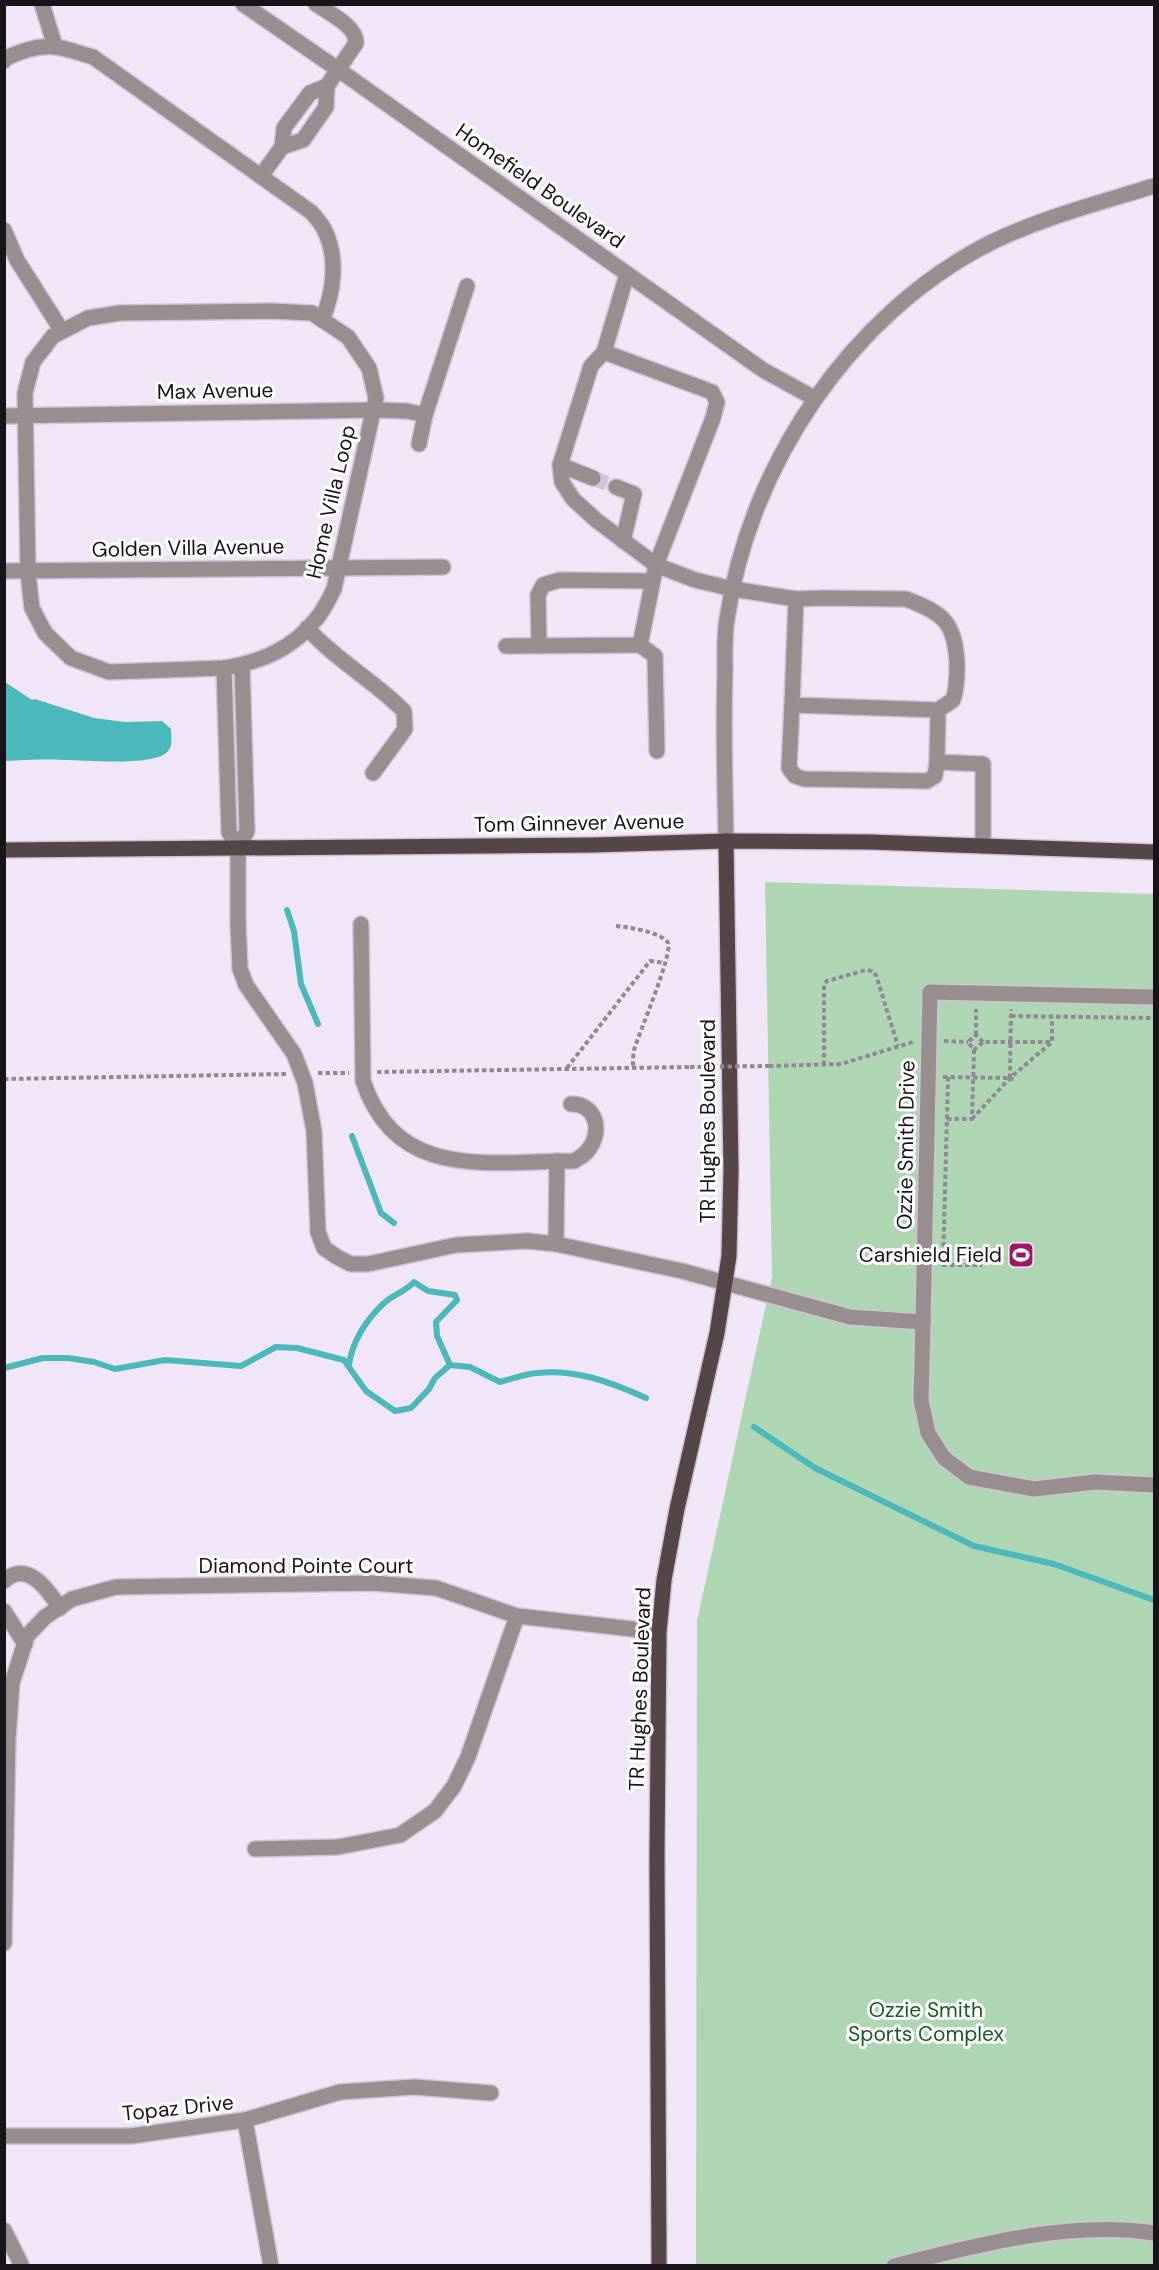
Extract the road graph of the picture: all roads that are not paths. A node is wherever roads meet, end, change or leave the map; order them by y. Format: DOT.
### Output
graph roads {
  1 [pos="42,4"];
  2 [pos="243,4"];
  3 [pos="316,4"];
  4 [pos="55,46"];
  5 [pos="4,61"];
  6 [pos="339,70"];
  7 [pos="327,86"];
  8 [pos="282,147"];
  9 [pos="261,176"];
  10 [pos="1155,186"];
  11 [pos="4,230"];
  12 [pos="627,274"];
  13 [pos="467,286"];
  14 [pos="322,320"];
  15 [pos="62,331"];
  16 [pos="604,352"];
  17 [pos="814,398"];
  18 [pos="374,410"];
  19 [pos="425,415"];
  20 [pos="4,416"];
  21 [pos="25,416"];
  22 [pos="419,444"];
  23 [pos="560,465"];
  24 [pos="593,478"];
  25 [pos="616,487"];
  26 [pos="623,541"];
  27 [pos="656,565"];
  28 [pos="339,567"];
  29 [pos="443,567"];
  30 [pos="4,571"];
  31 [pos="28,571"];
  32 [pos="651,581"];
  33 [pos="734,589"];
  34 [pos="796,599"];
  35 [pos="307,628"];
  36 [pos="539,645"];
  37 [pos="640,645"];
  38 [pos="506,646"];
  39 [pos="242,665"];
  40 [pos="224,668"];
  41 [pos="792,705"];
  42 [pos="938,710"];
  43 [pos="657,751"];
  44 [pos="937,762"];
  45 [pos="373,773"];
  46 [pos="726,841"];
  47 [pos="983,846"];
  48 [pos="238,848"];
  49 [pos="4,850"];
  50 [pos="1155,852"];
  51 [pos="361,924"];
  52 [pos="1155,997"];
  53 [pos="571,1104"];
  54 [pos="557,1161"];
  55 [pos="556,1244"];
  56 [pos="725,1284"];
  57 [pos="923,1322"];
  58 [pos="1155,1485"];
  59 [pos="4,1581"];
  60 [pos="60,1608"];
  61 [pos="4,1611"];
  62 [pos="517,1616"];
  63 [pos="659,1632"];
  64 [pos="25,1644"];
  65 [pos="255,1849"];
  66 [pos="4,1943"];
  67 [pos="491,2094"];
  68 [pos="245,2120"];
  69 [pos="4,2136"];
  70 [pos="4,2230"];
  71 [pos="1155,2233"];
  72 [pos="21,2264"];
  73 [pos="271,2265"];
  74 [pos="659,2265"];
  75 [pos="894,2265"];
  1 -- 4 [label="street"];
  2 -- 6 [label="street, Homefield Boulevard"];
  3 -- 6 [label="street"];
  4 -- 5 [label="street"];
  4 -- 9 [label="street"];
  6 -- 7 [label="street"];
  6 -- 12 [label="street, Homefield Boulevard"];
  7 -- 8 [label="street"];
  7 -- 8 [label="street"];
  8 -- 9 [label="street"];
  9 -- 14 [label="street"];
  10 -- 17 [label="street, TR Hughes Boulevard"];
  11 -- 15 [label="street"];
  12 -- 16 [label="street"];
  12 -- 17 [label="street, Homefield Boulevard"];
  13 -- 19 [label="street"];
  14 -- 15 [label="street, Home Villa Loop"];
  14 -- 18 [label="street, Home Villa Loop"];
  15 -- 21 [label="street, Home Villa Loop"];
  16 -- 23 [label="street"];
  16 -- 27 [label="street"];
  17 -- 33 [label="street, TR Hughes Boulevard"];
  18 -- 19 [label="street, Max Avenue"];
  18 -- 21 [label="street, Max Avenue"];
  18 -- 28 [label="street, Home Villa Loop"];
  19 -- 22 [label="street"];
  20 -- 21 [label="street, Max Avenue"];
  21 -- 31 [label="street, Home Villa Loop"];
  23 -- 24 [label="street"];
  23 -- 26 [label="street"];
  25 -- 26 [label="street"];
  26 -- 27 [label="street"];
  27 -- 32 [label="street"];
  27 -- 33 [label="street"];
  28 -- 29 [label="street, Golden Villa Avenue"];
  28 -- 31 [label="street, Golden Villa Avenue"];
  28 -- 35 [label="street, Home Villa Loop"];
  30 -- 31 [label="street, Golden Villa Avenue"];
  31 -- 40 [label="street, Home Villa Loop"];
  32 -- 36 [label="street"];
  32 -- 37 [label="street"];
  33 -- 34 [label="street"];
  33 -- 46 [label="street, TR Hughes Boulevard"];
  34 -- 41 [label="street"];
  34 -- 42 [label="street"];
  35 -- 39 [label="street, Home Villa Loop"];
  35 -- 45 [label="street"];
  36 -- 37 [label="street"];
  36 -- 38 [label="street"];
  37 -- 43 [label="street"];
  39 -- 40 [label="street, Home Villa Loop"];
  39 -- 48 [label="street"];
  40 -- 48 [label="street"];
  41 -- 42 [label="street"];
  41 -- 44 [label="street"];
  42 -- 44 [label="street"];
  44 -- 47 [label="street"];
  46 -- 47 [label="main road, Tom Ginnever Avenue"];
  46 -- 48 [label="main road, Tom Ginnever Avenue"];
  46 -- 56 [label="main road, TR Hughes Boulevard"];
  47 -- 50 [label="main road, Tom Ginnever Avenue"];
  48 -- 49 [label="main road, Tom Ginnever Avenue"];
  48 -- 55 [label="street"];
  51 -- 54 [label="street"];
  52 -- 57 [label="street, Ozzie Smith Drive"];
  53 -- 54 [label="street"];
  54 -- 55 [label="street"];
  55 -- 56 [label="street"];
  56 -- 57 [label="street"];
  56 -- 63 [label="main road, TR Hughes Boulevard"];
  57 -- 58 [label="street"];
  59 -- 60 [label="street"];
  60 -- 62 [label="street, Diamond Pointe Court"];
  60 -- 64 [label="street, Diamond Pointe Court"];
  61 -- 64 [label="street"];
  62 -- 63 [label="street, Diamond Pointe Court"];
  62 -- 65 [label="street"];
  63 -- 74 [label="main road, TR Hughes Boulevard"];
  64 -- 66 [label="street, Diamond Pointe Court"];
  67 -- 68 [label="street"];
  68 -- 69 [label="street, Topaz Drive"];
  68 -- 73 [label="street, Topaz Drive"];
  70 -- 72 [label="street"];
  71 -- 75 [label="street"];
}
